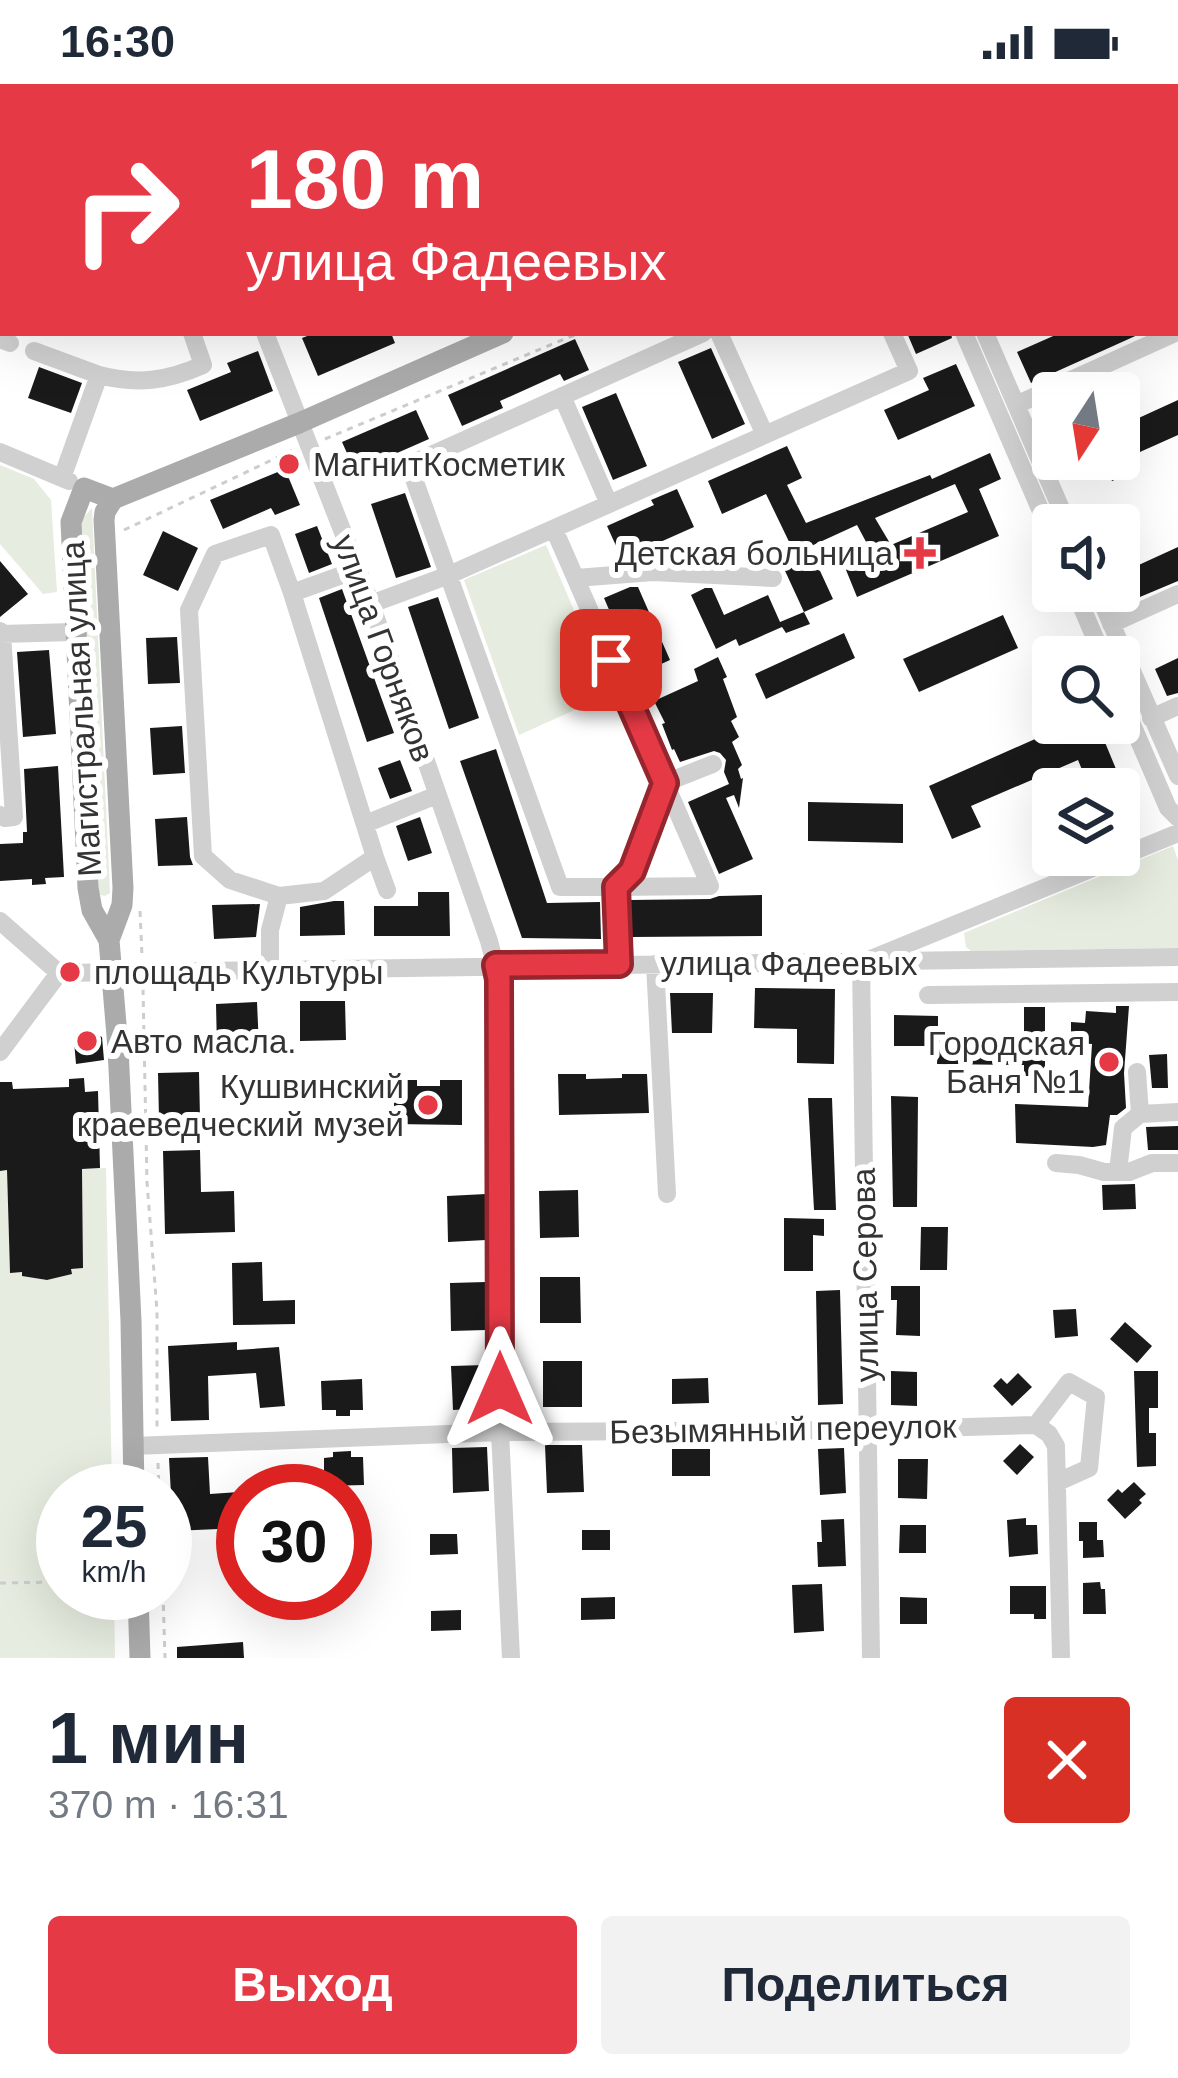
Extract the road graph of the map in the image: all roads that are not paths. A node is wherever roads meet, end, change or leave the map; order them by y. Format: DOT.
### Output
graph roads {
  1 [pos="193,336"];
  2 [pos="267,336"];
  3 [pos="496,336"];
  4 [pos="696,336"];
  5 [pos="719,336"];
  6 [pos="893,336"];
  7 [pos="1167,336"];
  8 [pos="977,339"];
  9 [pos="34,351"];
  10 [pos="99,375"];
  11 [pos="562,396"];
  12 [pos="1016,405"];
  13 [pos="299,423"];
  14 [pos="765,435"];
  15 [pos="0,452"];
  16 [pos="1032,462"];
  17 [pos="1032,467"];
  18 [pos="62,478"];
  19 [pos="84,488"];
  20 [pos="113,499"];
  21 [pos="609,504"];
  22 [pos="554,529"];
  23 [pos="356,570"];
  24 [pos="449,574"];
  25 [pos="576,578"];
  26 [pos="773,578"];
  27 [pos="292,593"];
  28 [pos="1178,594"];
  29 [pos="371,604"];
  30 [pos="1106,612"];
  31 [pos="1111,624"];
  32 [pos="74,632"];
  33 [pos="1,633"];
  34 [pos="1178,706"];
  35 [pos="1151,718"];
  36 [pos="1140,743"];
  37 [pos="1175,762"];
  38 [pos="713,764"];
  39 [pos="665,783"];
  40 [pos="437,795"];
  41 [pos="0,814"];
  42 [pos="1178,818"];
  43 [pos="365,824"];
  44 [pos="1178,833"];
  45 [pos="375,856"];
  46 [pos="616,887"];
  47 [pos="386,890"];
  48 [pos="279,896"];
  49 [pos="0,921"];
  50 [pos="109,940"];
  51 [pos="1178,957"];
  52 [pos="1149,958"];
  53 [pos="1056,959"];
  54 [pos="959,962"];
  55 [pos="861,963"];
  56 [pos="619,964"];
  57 [pos="656,964"];
  58 [pos="496,965"];
  59 [pos="270,970"];
  60 [pos="112,971"];
  61 [pos="59,973"];
  62 [pos="1150,992"];
  63 [pos="1178,992"];
  64 [pos="1059,993"];
  65 [pos="961,994"];
  66 [pos="928,995"];
  67 [pos="0,1052"];
  68 [pos="1138,1072"];
  69 [pos="1178,1112"];
  70 [pos="1140,1114"];
  71 [pos="1056,1163"];
  72 [pos="1178,1163"];
  73 [pos="1118,1172"];
  74 [pos="667,1194"];
  75 [pos="1036,1425"];
  76 [pos="866,1430"];
  77 [pos="500,1432"];
  78 [pos="133,1446"];
  79 [pos="133,1464"];
  80 [pos="1058,1482"];
  81 [pos="139,1620"];
  82 [pos="140,1658"];
  83 [pos="512,1658"];
  84 [pos="871,1658"];
  85 [pos="1061,1658"];
  1 -- 10 [label="street"];
  2 -- 13 [label="street, улица Горняков"];
  3 -- 13 [label="main road"];
  4 -- 11 [label="street"];
  5 -- 14 [label="street"];
  6 -- 14 [label="street"];
  7 -- 12 [label="street"];
  8 -- 12 [label="street"];
  8 -- 17 [label="street"];
  9 -- 10 [label="street"];
  10 -- 18 [label="street"];
  11 -- 21 [label="street"];
  11 -- 24 [label="street"];
  12 -- 16 [label="street"];
  13 -- 20 [label="main road"];
  13 -- 23 [label="street, улица Горняков"];
  14 -- 21 [label="street"];
  15 -- 18 [label="street"];
  18 -- 19 [label="street"];
  19 -- 20 [label="main road"];
  19 -- 32 [label="main road, Магистральная улица"];
  20 -- 50 [label="main road, Магистральная улица"];
  21 -- 22 [label="street"];
  22 -- 24 [label="street"];
  22 -- 25 [label="street"];
  23 -- 27 [label="street"];
  23 -- 29 [label="street, улица Горняков"];
  24 -- 29 [label="street"];
  24 -- 46 [label="street"];
  25 -- 26 [label="street"];
  25 -- 39 [label="street"];
  27 -- 43 [label="street"];
  27 -- 48 [label="street"];
  28 -- 31 [label="street"];
  29 -- 40 [label="street, улица Горняков"];
  30 -- 31 [label="street"];
  31 -- 35 [label="street"];
  32 -- 33 [label="street"];
  32 -- 50 [label="main road, Магистральная улица"];
  33 -- 41 [label="street"];
  34 -- 35 [label="street"];
  35 -- 37 [label="street"];
  36 -- 42 [label="street"];
  38 -- 39 [label="street"];
  39 -- 46 [label="street"];
  39 -- 46 [label="street"];
  40 -- 43 [label="street"];
  40 -- 58 [label="street, улица Горняков"];
  43 -- 45 [label="street"];
  44 -- 55 [label="street"];
  45 -- 47 [label="street"];
  45 -- 48 [label="street"];
  46 -- 56 [label="street"];
  48 -- 59 [label="street"];
  49 -- 61 [label="street"];
  50 -- 60 [label="main road, Магистральная улица"];
  51 -- 52 [label="street, улица Фадеевых"];
  52 -- 53 [label="street, улица Фадеевых"];
  52 -- 62 [label="street"];
  53 -- 54 [label="street, улица Фадеевых"];
  53 -- 64 [label="street"];
  54 -- 55 [label="street, улица Фадеевых"];
  54 -- 65 [label="street"];
  55 -- 57 [label="street, улица Фадеевых"];
  55 -- 76 [label="street, улица Серова"];
  56 -- 57 [label="street, улица Фадеевых"];
  56 -- 58 [label="street, улица Фадеевых"];
  57 -- 74 [label="street"];
  58 -- 59 [label="street, улица Фадеевых"];
  58 -- 77 [label="street, улица Горняков"];
  59 -- 60 [label="street, улица Фадеевых"];
  60 -- 61 [label="street"];
  60 -- 78 [label="main road, Магистральная улица"];
  61 -- 67 [label="street"];
  62 -- 63 [label="street"];
  62 -- 64 [label="street"];
  64 -- 65 [label="street"];
  65 -- 66 [label="street"];
  68 -- 70 [label="street"];
  69 -- 70 [label="street"];
  70 -- 73 [label="street"];
  71 -- 73 [label="street"];
  72 -- 73 [label="street"];
  75 -- 76 [label="street, Безымянный переулок"];
  75 -- 80 [label="street"];
  75 -- 80 [label="street"];
  76 -- 77 [label="street, Безымянный переулок"];
  76 -- 84 [label="street, улица Серова"];
  77 -- 78 [label="street, Безымянный переулок"];
  77 -- 83 [label="street, улица Горняков"];
  78 -- 79 [label="main road, Магистральная улица"];
  80 -- 85 [label="street"];
  81 -- 82 [label="main road"];
}
